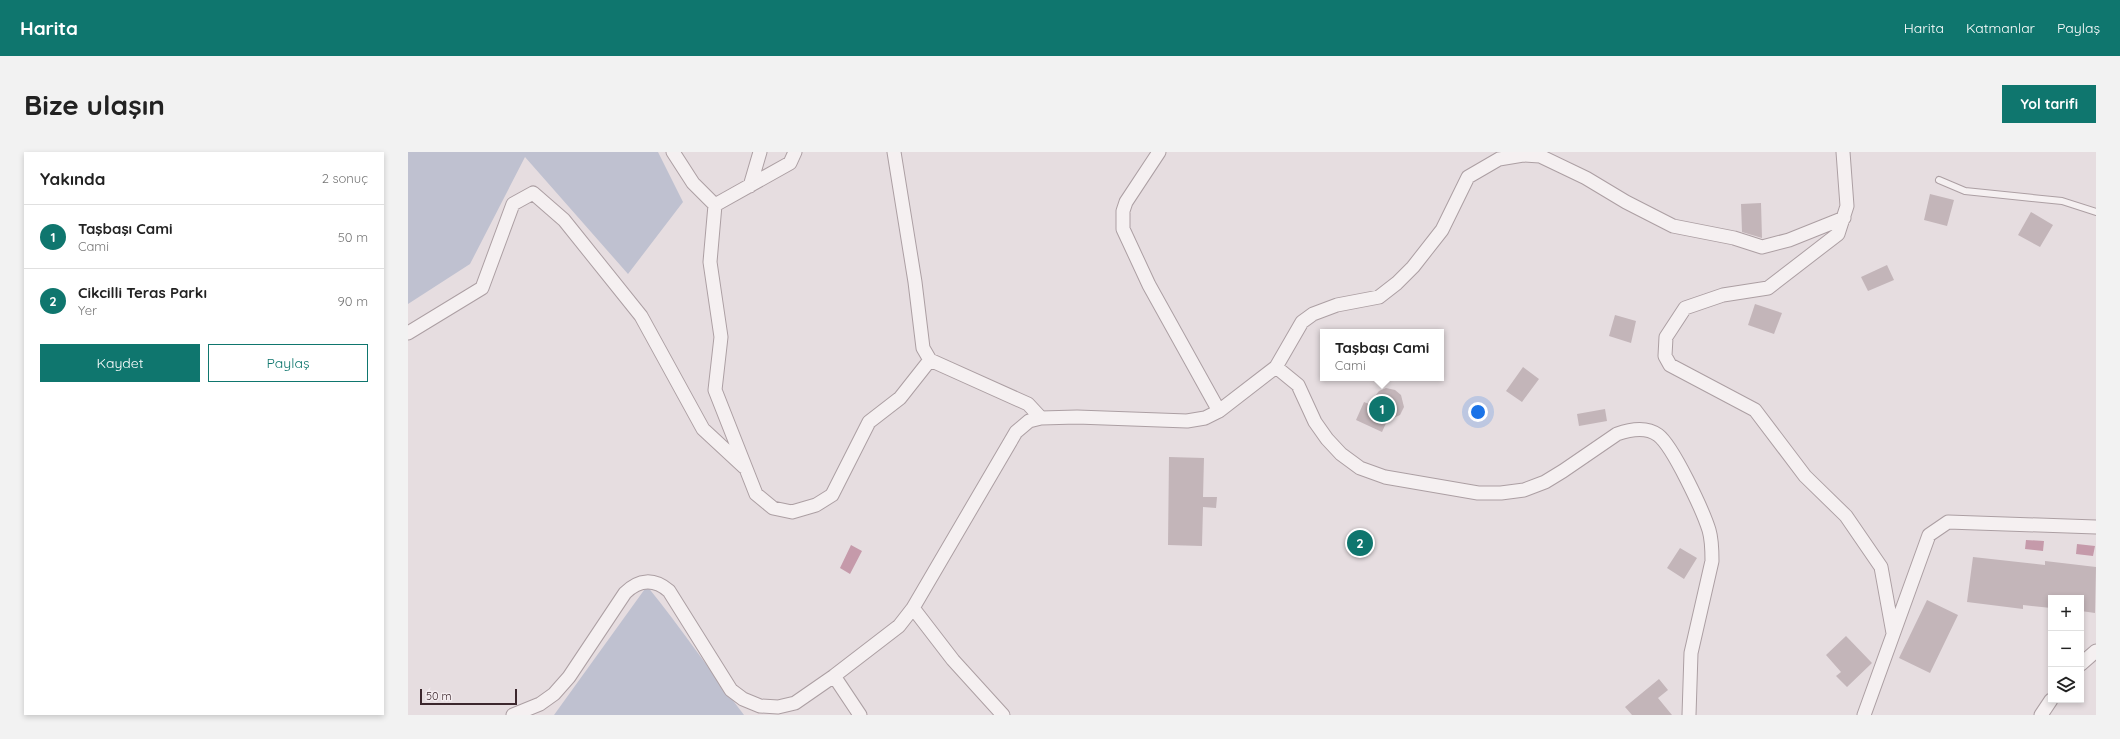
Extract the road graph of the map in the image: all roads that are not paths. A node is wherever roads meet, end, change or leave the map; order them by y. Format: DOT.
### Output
graph roads {
  1 [pos="673,152"];
  2 [pos="760,152"];
  3 [pos="795,152"];
  4 [pos="894,152"];
  5 [pos="1159,152"];
  6 [pos="1843,152"];
  7 [pos="1939,180"];
  8 [pos="750,186"];
  9 [pos="715,206"];
  10 [pos="2096,212"];
  11 [pos="1844,218"];
  12 [pos="408,333"];
  13 [pos="930,360"];
  14 [pos="1276,367"];
  15 [pos="1219,411"];
  16 [pos="1042,418"];
  17 [pos="747,470"];
  18 [pos="2096,527"];
  19 [pos="913,608"];
  20 [pos="1893,633"];
  21 [pos="2096,651"];
  22 [pos="2084,661"];
  23 [pos="834,676"];
  24 [pos="2049,703"];
  25 [pos="1869,713"];
  26 [pos="513,715"];
  27 [pos="860,715"];
  28 [pos="1003,715"];
  29 [pos="1689,715"];
  30 [pos="2041,715"];
  1 -- 9 [label="street"];
  2 -- 8 [label="street"];
  3 -- 8 [label="street"];
  4 -- 13 [label="street"];
  5 -- 15 [label="street"];
  6 -- 11 [label="street"];
  7 -- 10 [label="lane"];
  8 -- 9 [label="street"];
  9 -- 17 [label="street"];
  11 -- 14 [label="street"];
  11 -- 20 [label="street"];
  12 -- 17 [label="street"];
  13 -- 16 [label="street"];
  13 -- 17 [label="street"];
  14 -- 15 [label="street"];
  14 -- 29 [label="street"];
  15 -- 16 [label="street"];
  16 -- 19 [label="street"];
  18 -- 20 [label="street"];
  19 -- 23 [label="street"];
  19 -- 28 [label="street"];
  20 -- 25 [label="street"];
  21 -- 22 [label="street"];
  23 -- 26 [label="street"];
  23 -- 27 [label="street"];
  24 -- 30 [label="street"];
}
